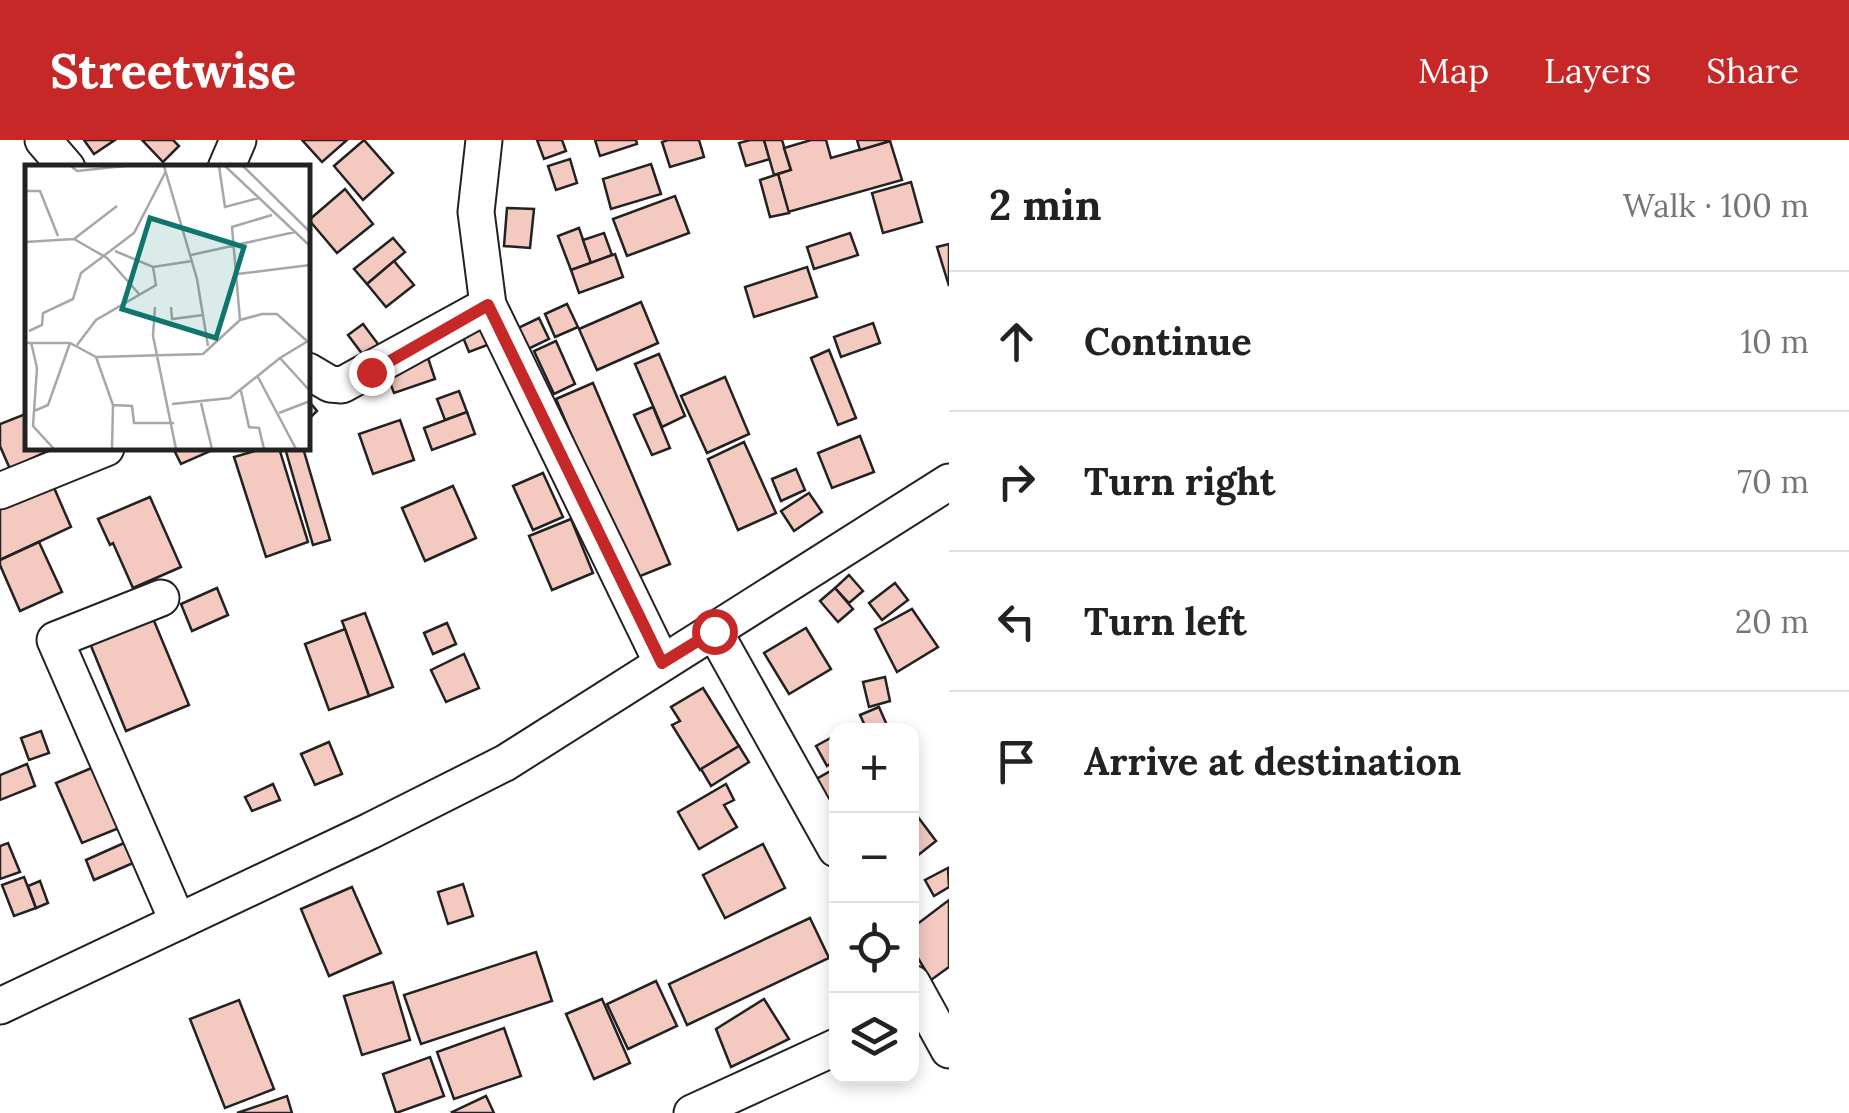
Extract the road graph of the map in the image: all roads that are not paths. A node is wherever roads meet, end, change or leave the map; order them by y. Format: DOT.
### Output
graph roads {
  1 [pos="44,140"];
  2 [pos="238,140"];
  3 [pos="484,140"];
  4 [pos="65,165"];
  5 [pos="227,165"];
  6 [pos="488,305"];
  7 [pos="310,371"];
  8 [pos="101,450"];
  9 [pos="949,482"];
  10 [pos="0,491"];
  11 [pos="161,598"];
  12 [pos="714,631"];
  13 [pos="662,663"];
  14 [pos="829,837"];
  15 [pos="178,922"];
  16 [pos="924,999"];
  17 [pos="0,1006"];
  18 [pos="829,1049"];
  19 [pos="949,1050"];
  20 [pos="692,1113"];
  1 -- 4 [label="street"];
  2 -- 5 [label="street"];
  3 -- 6 [label="street"];
  6 -- 7 [label="street"];
  6 -- 13 [label="street"];
  8 -- 10 [label="street"];
  9 -- 12 [label="street"];
  11 -- 15 [label="street"];
  12 -- 13 [label="street"];
  12 -- 14 [label="street"];
  13 -- 15 [label="street"];
  15 -- 17 [label="street"];
  16 -- 19 [label="street"];
  18 -- 20 [label="street"];
}
